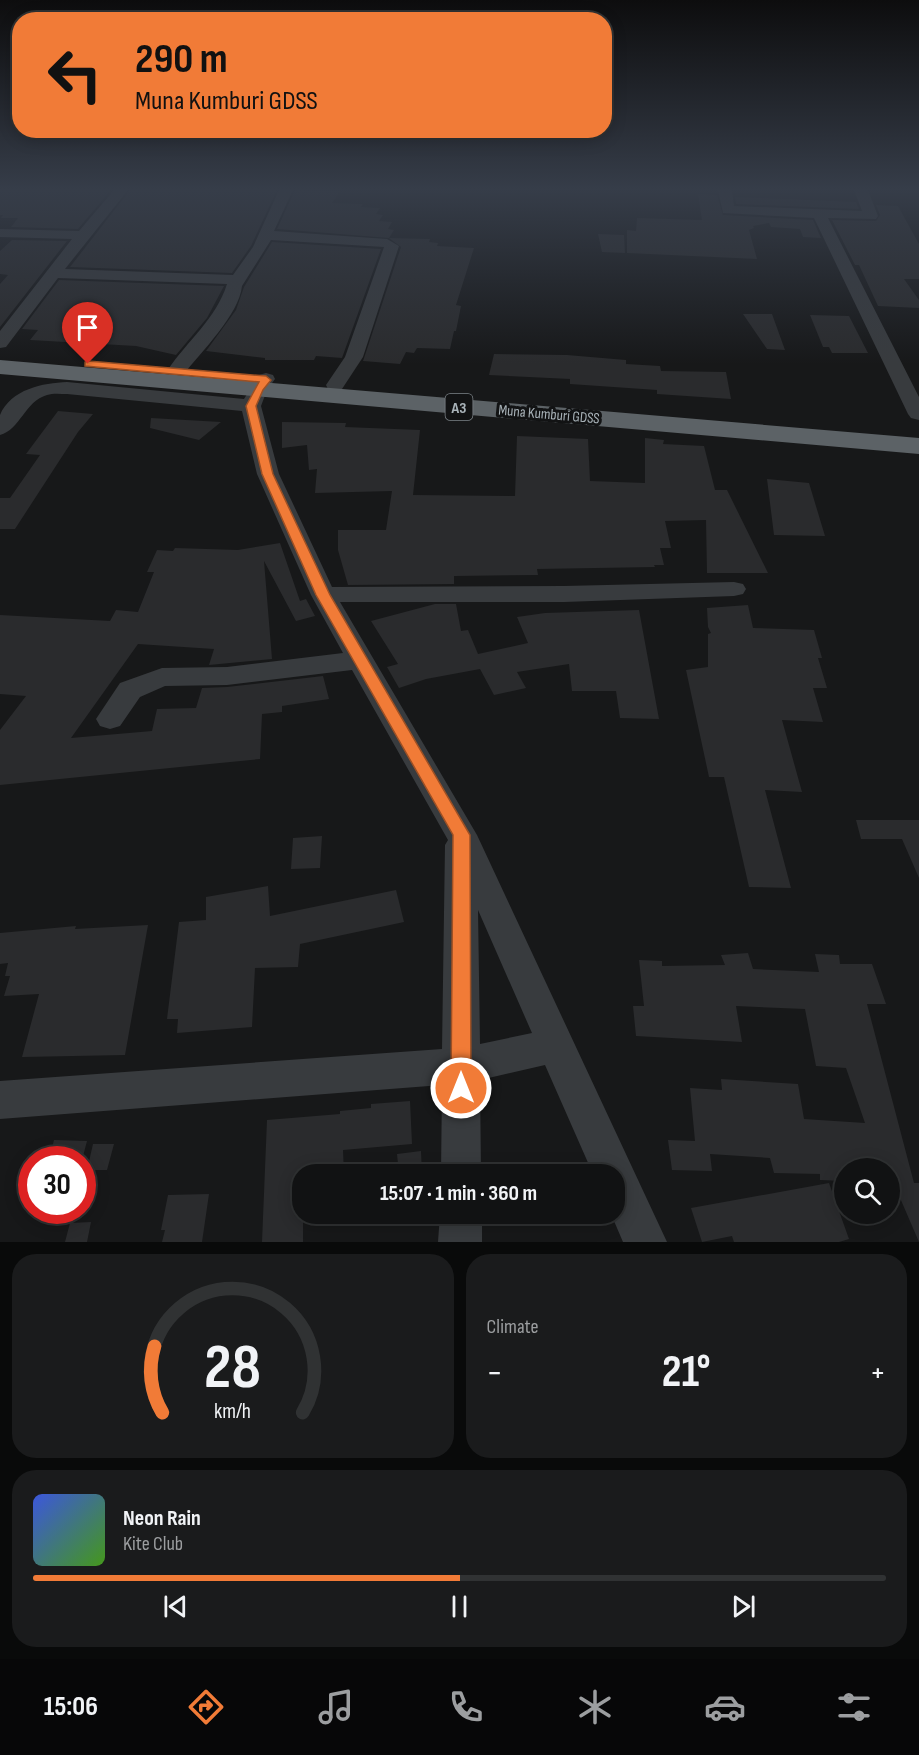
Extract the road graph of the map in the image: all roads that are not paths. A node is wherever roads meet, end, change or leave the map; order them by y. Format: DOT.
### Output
graph roads {
  1 [pos="72,248"];
  2 [pos="257,248"];
  3 [pos="391,248"];
  4 [pos="835,248"];
  5 [pos="54,273"];
  6 [pos="238,280"];
  7 [pos="0,343"];
  8 [pos="0,356"];
  9 [pos="0,367"];
  10 [pos="176,371"];
  11 [pos="335,385"];
  12 [pos="258,392"];
  13 [pos="919,425"];
  14 [pos="0,429"];
  15 [pos="919,446"];
  16 [pos="734,589"];
  17 [pos="323,595"];
  18 [pos="361,660"];
  19 [pos="110,719"];
  20 [pos="461,835"];
  21 [pos="556,1045"];
  22 [pos="461,1066"];
  23 [pos="0,1100"];
  24 [pos="461,1164"];
  25 [pos="610,1164"];
  26 [pos="625,1197"];
  27 [pos="460,1224"];
  28 [pos="460,1242"];
  29 [pos="645,1242"];
  1 -- 5 [label="street"];
  2 -- 6 [label="street"];
  3 -- 11 [label="street"];
  4 -- 13 [label="street"];
  5 -- 6 [label="street"];
  5 -- 7 [label="street"];
  6 -- 10 [label="street"];
  8 -- 10 [label="highway, Muna Kumburi GDSS / A3"];
  9 -- 12 [label="highway, Muna Kumburi GDSS / A3"];
  10 -- 12 [label="highway, Muna Kumburi GDSS / A3"];
  11 -- 12 [label="highway, Muna Kumburi GDSS / A3"];
  11 -- 13 [label="highway, Muna Kumburi GDSS / A3"];
  12 -- 14 [label="street"];
  12 -- 15 [label="highway, Muna Kumburi GDSS / A3"];
  12 -- 17 [label="street"];
  16 -- 17 [label="street"];
  17 -- 18 [label="street"];
  18 -- 19 [label="street"];
  18 -- 20 [label="street"];
  20 -- 21 [label="street"];
  20 -- 22 [label="street"];
  21 -- 22 [label="street"];
  21 -- 25 [label="street"];
  22 -- 23 [label="street"];
  22 -- 24 [label="street"];
  26 -- 29 [label="street"];
  27 -- 28 [label="street"];
}
